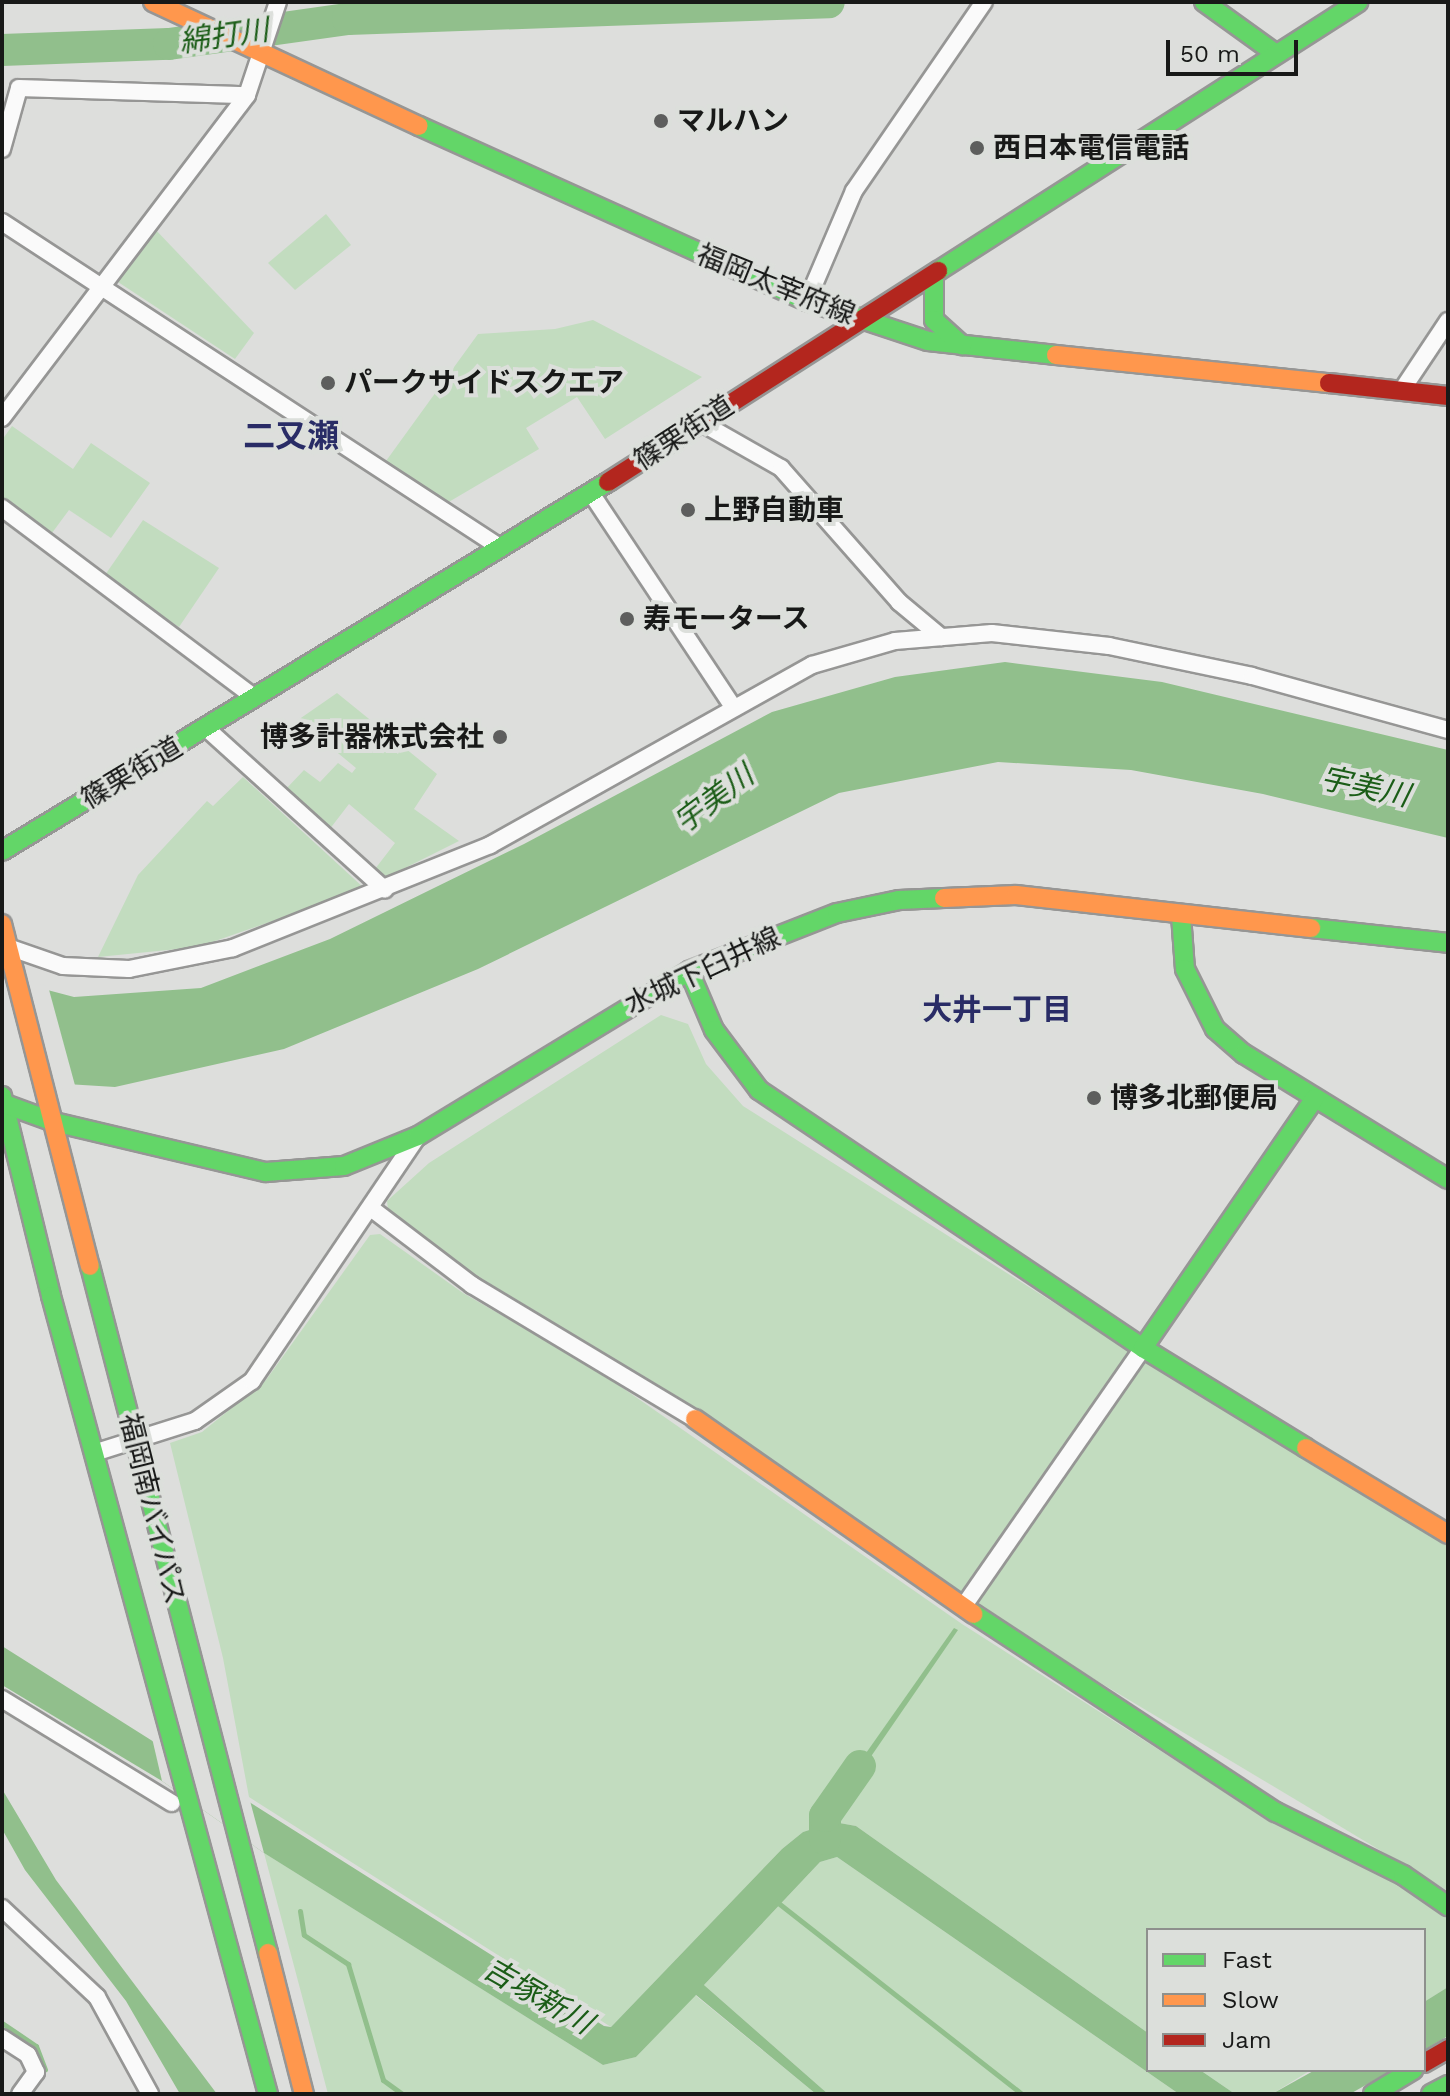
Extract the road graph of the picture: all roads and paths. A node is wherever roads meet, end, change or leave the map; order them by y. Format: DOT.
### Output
graph roads {
  1 [pos="153,2"];
  2 [pos="278,2"];
  3 [pos="984,2"];
  4 [pos="1204,2"];
  5 [pos="1358,2"];
  6 [pos="260,50"];
  7 [pos="1276,54"];
  8 [pos="247,95"];
  9 [pos="2,149"];
  10 [pos="2,222"];
  11 [pos="934,274"];
  12 [pos="99,286"];
  13 [pos="807,301"];
  14 [pos="861,320"];
  15 [pos="1448,321"];
  16 [pos="962,345"];
  17 [pos="1402,390"];
  18 [pos="1448,396"];
  19 [pos="2,418"];
  20 [pos="700,422"];
  21 [pos="591,493"];
  22 [pos="2,508"];
  23 [pos="501,548"];
  24 [pos="941,637"];
  25 [pos="254,697"];
  26 [pos="733,707"];
  27 [pos="1443,726"];
  28 [pos="206,728"];
  29 [pos="2,851"];
  30 [pos="385,890"];
  31 [pos="1181,915"];
  32 [pos="2,924"];
  33 [pos="1448,943"];
  34 [pos="8,947"];
  35 [pos="689,971"];
  36 [pos="1315,1098"];
  37 [pos="3,1101"];
  38 [pos="54,1122"];
  39 [pos="418,1136"];
  40 [pos="1448,1179"];
  41 [pos="372,1209"];
  42 [pos="1143,1348"];
  43 [pos="695,1419"];
  44 [pos="136,1443"];
  45 [pos="97,1452"];
  46 [pos="1448,1534"];
  47 [pos="963,1607"];
  48 [pos="2,1699"];
  49 [pos="172,1803"];
  50 [pos="1448,1906"];
  51 [pos="2,1908"];
  52 [pos="2,2038"];
  53 [pos="1448,2049"];
  54 [pos="1426,2062"];
  55 [pos="1410,2072"];
  56 [pos="1448,2085"];
  57 [pos="1377,2091"];
  58 [pos="20,2094"];
  59 [pos="150,2094"];
  60 [pos="268,2094"];
  61 [pos="304,2094"];
  62 [pos="1431,2094"];
  1 -- 6 [label="main road, 福岡太宰府線"];
  2 -- 6 [label="street"];
  3 -- 13 [label="street"];
  4 -- 7 [label="main road"];
  5 -- 7 [label="main road, 篠栗街道"];
  6 -- 8 [label="street"];
  6 -- 13 [label="main road, 福岡太宰府線"];
  7 -- 11 [label="main road, 篠栗街道"];
  8 -- 9 [label="street"];
  8 -- 12 [label="street"];
  10 -- 12 [label="street"];
  11 -- 14 [label="main road, 篠栗街道"];
  11 -- 16 [label="main road"];
  12 -- 19 [label="street"];
  12 -- 23 [label="street"];
  13 -- 14 [label="main road, 福岡太宰府線"];
  14 -- 16 [label="main road, 福岡太宰府線"];
  14 -- 20 [label="main road, 篠栗街道"];
  15 -- 17 [label="street"];
  16 -- 17 [label="main road, 福岡太宰府線"];
  17 -- 18 [label="main road, 福岡太宰府線"];
  20 -- 21 [label="main road, 篠栗街道"];
  20 -- 24 [label="street"];
  21 -- 23 [label="main road, 篠栗街道"];
  21 -- 26 [label="street"];
  22 -- 25 [label="street"];
  23 -- 25 [label="main road, 篠栗街道"];
  24 -- 26 [label="street"];
  24 -- 27 [label="street"];
  25 -- 28 [label="main road, 篠栗街道"];
  26 -- 30 [label="street"];
  28 -- 29 [label="main road, 篠栗街道"];
  28 -- 30 [label="street"];
  30 -- 34 [label="street"];
  31 -- 33 [label="main road, 水城下臼井線"];
  31 -- 35 [label="main road, 水城下臼井線"];
  31 -- 36 [label="main road"];
  32 -- 34 [label="main road, 福岡南バイパス"];
  34 -- 38 [label="main road, 福岡南バイパス"];
  35 -- 39 [label="main road, 水城下臼井線"];
  35 -- 42 [label="main road"];
  36 -- 40 [label="main road"];
  36 -- 42 [label="main road"];
  37 -- 38 [label="main road, 水城下臼井線"];
  37 -- 45 [label="main road, 福岡南バイパス"];
  38 -- 39 [label="main road, 水城下臼井線"];
  38 -- 44 [label="main road, 福岡南バイパス"];
  39 -- 41 [label="street"];
  41 -- 43 [label="street"];
  41 -- 44 [label="street"];
  42 -- 46 [label="main road"];
  42 -- 47 [label="street"];
  43 -- 47 [label="main road"];
  44 -- 45 [label="street"];
  44 -- 61 [label="main road, 福岡南バイパス"];
  45 -- 60 [label="main road, 福岡南バイパス"];
  47 -- 50 [label="main road"];
  48 -- 49 [label="street"];
  51 -- 59 [label="street"];
  52 -- 58 [label="street"];
  53 -- 54 [label="main road"];
  55 -- 57 [label="main road"];
  56 -- 62 [label="main road"];
}
